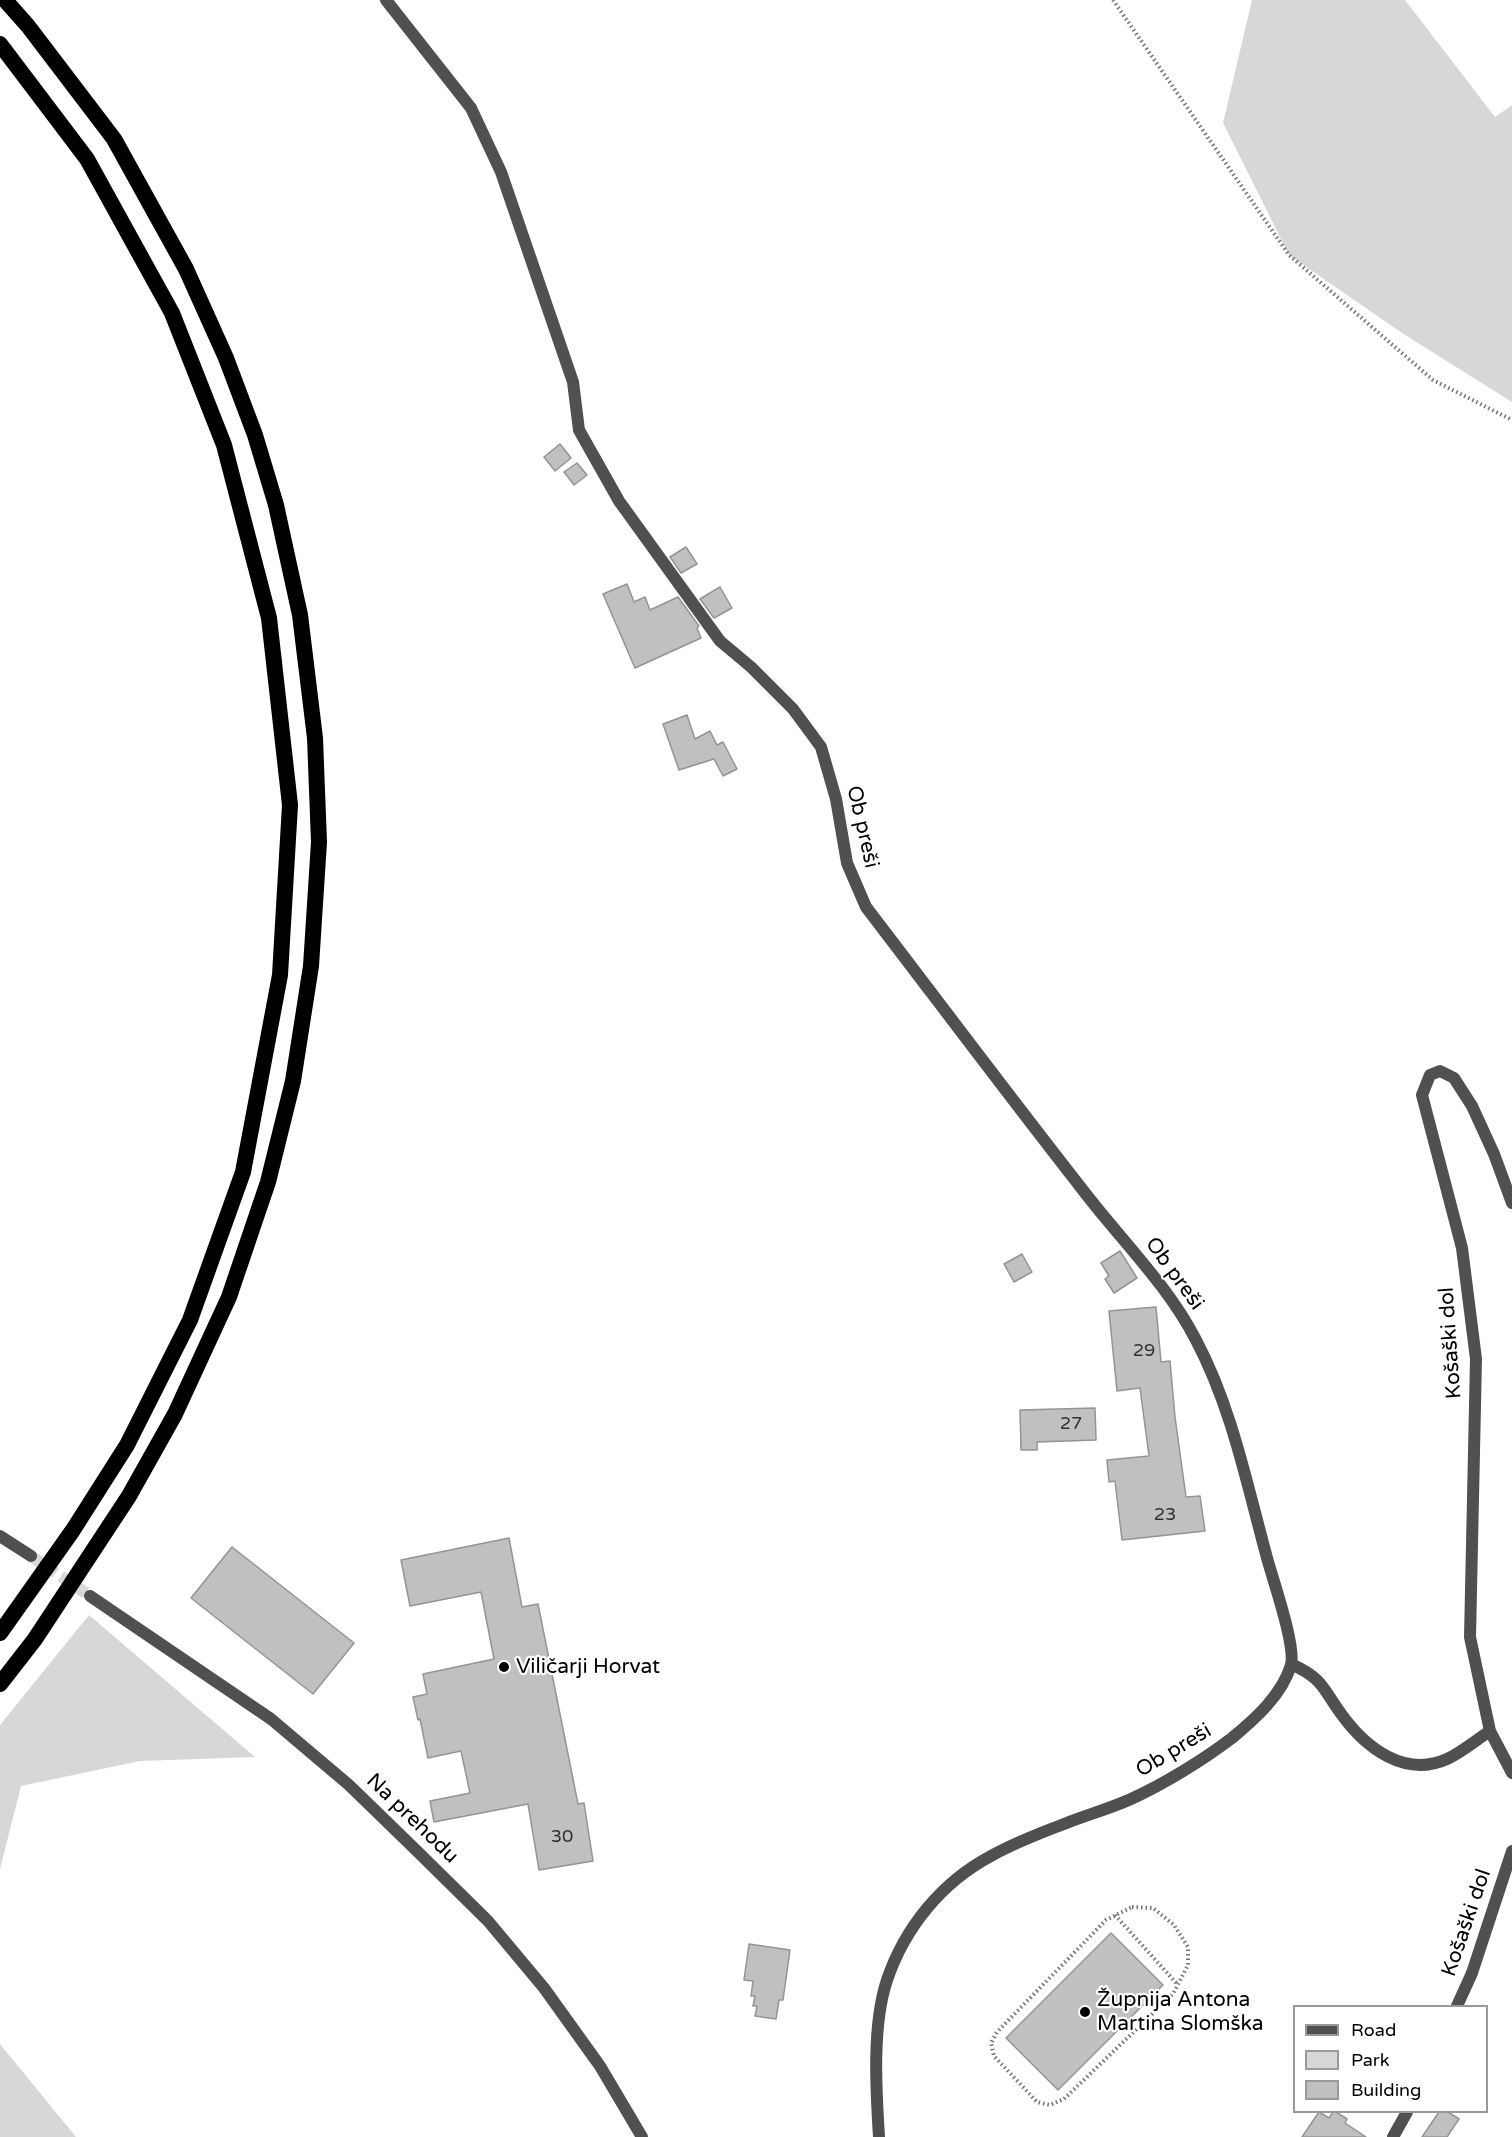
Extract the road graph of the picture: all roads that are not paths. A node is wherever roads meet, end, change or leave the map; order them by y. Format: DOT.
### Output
graph roads {
  1 [pos="5,0"];
  2 [pos="386,0"];
  3 [pos="0,44"];
  4 [pos="1512,1203"];
  5 [pos="0,1536"];
  6 [pos="31,1556"];
  7 [pos="90,1596"];
  8 [pos="0,1633"];
  9 [pos="1292,1664"];
  10 [pos="0,1684"];
  11 [pos="1490,1731"];
  12 [pos="1512,1773"];
  13 [pos="1512,1851"];
  14 [pos="1458,2005"];
  15 [pos="1406,2113"];
  16 [pos="642,2137"];
  17 [pos="879,2137"];
  18 [pos="1393,2137"];
  1 -- 10 [label="highway"];
  2 -- 9 [label="street, Ob preši"];
  3 -- 8 [label="highway"];
  4 -- 11 [label="street, Košaški dol"];
  5 -- 6 [label="street"];
  7 -- 16 [label="street, Na prehodu"];
  9 -- 11 [label="street"];
  9 -- 17 [label="street, Ob preši"];
  11 -- 12 [label="street, Košaški dol"];
  13 -- 14 [label="street, Košaški dol"];
  15 -- 18 [label="street"];
}
